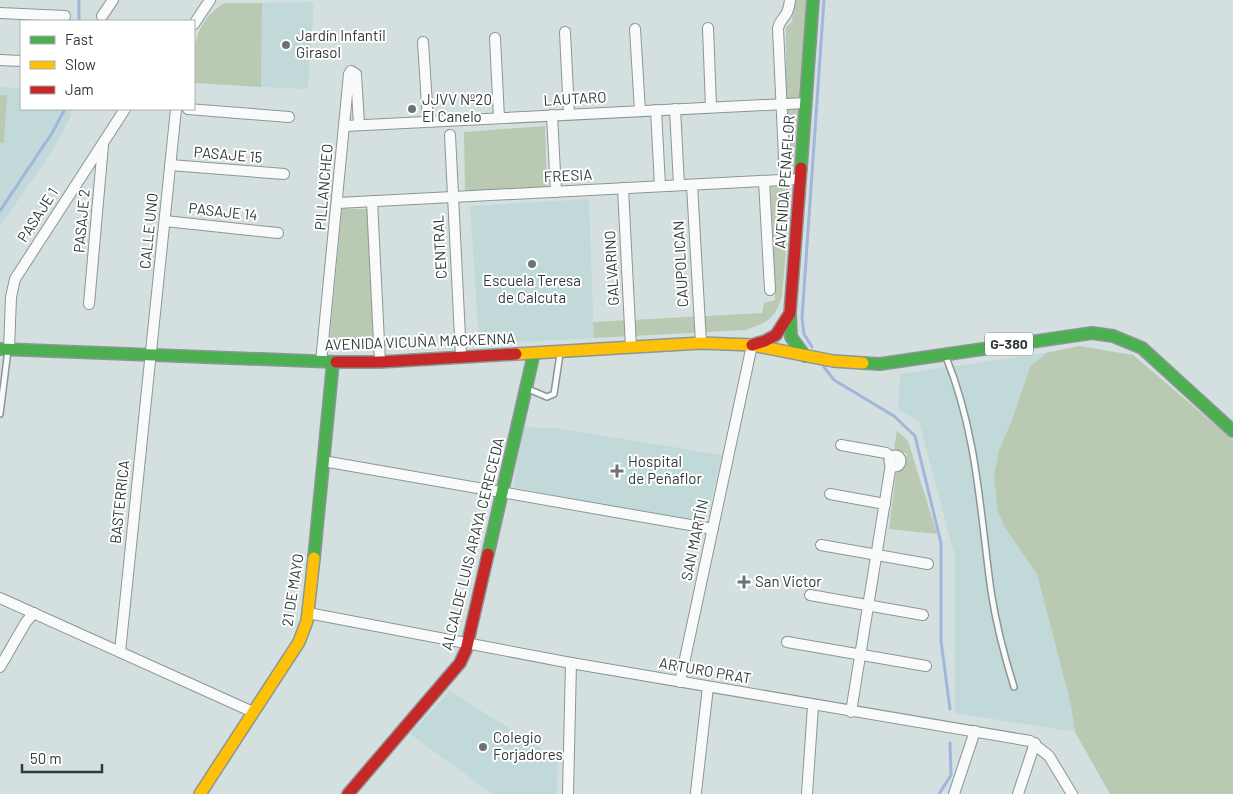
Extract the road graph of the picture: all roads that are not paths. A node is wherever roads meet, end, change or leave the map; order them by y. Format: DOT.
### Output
graph roads {
  1 [pos="114,0"];
  2 [pos="210,0"];
  3 [pos="790,0"];
  4 [pos="813,0"];
  5 [pos="0,13"];
  6 [pos="65,16"];
  7 [pos="102,16"];
  8 [pos="195,22"];
  9 [pos="708,28"];
  10 [pos="635,29"];
  11 [pos="565,32"];
  12 [pos="495,38"];
  13 [pos="423,42"];
  14 [pos="0,60"];
  15 [pos="20,61"];
  16 [pos="806,103"];
  17 [pos="782,104"];
  18 [pos="711,107"];
  19 [pos="675,109"];
  20 [pos="124,110"];
  21 [pos="176,110"];
  22 [pos="195,110"];
  23 [pos="656,110"];
  24 [pos="640,111"];
  25 [pos="570,114"];
  26 [pos="552,115"];
  27 [pos="289,117"];
  28 [pos="499,118"];
  29 [pos="428,121"];
  30 [pos="359,125"];
  31 [pos="345,126"];
  32 [pos="450,135"];
  33 [pos="104,142"];
  34 [pos="170,165"];
  35 [pos="284,174"];
  36 [pos="800,179"];
  37 [pos="785,180"];
  38 [pos="764,181"];
  39 [pos="679,185"];
  40 [pos="692,185"];
  41 [pos="660,186"];
  42 [pos="623,188"];
  43 [pos="556,192"];
  44 [pos="453,197"];
  45 [pos="372,202"];
  46 [pos="338,203"];
  47 [pos="165,222"];
  48 [pos="278,233"];
  49 [pos="770,290"];
  50 [pos="90,304"];
  51 [pos="790,313"];
  52 [pos="701,342"];
  53 [pos="752,345"];
  54 [pos="631,347"];
  55 [pos="4,349"];
  56 [pos="560,351"];
  57 [pos="534,353"];
  58 [pos="945,354"];
  59 [pos="151,356"];
  60 [pos="806,356"];
  61 [pos="461,357"];
  62 [pos="321,362"];
  63 [pos="334,362"];
  64 [pos="380,362"];
  65 [pos="526,388"];
  66 [pos="0,414"];
  67 [pos="1233,430"];
  68 [pos="841,445"];
  69 [pos="324,461"];
  70 [pos="503,491"];
  71 [pos="830,494"];
  72 [pos="885,504"];
  73 [pos="712,529"];
  74 [pos="821,545"];
  75 [pos="877,555"];
  76 [pos="928,564"];
  77 [pos="810,595"];
  78 [pos="0,598"];
  79 [pos="869,605"];
  80 [pos="34,613"];
  81 [pos="308,613"];
  82 [pos="924,615"];
  83 [pos="787,642"];
  84 [pos="468,644"];
  85 [pos="120,652"];
  86 [pos="860,655"];
  87 [pos="571,663"];
  88 [pos="926,666"];
  89 [pos="0,667"];
  90 [pos="680,682"];
  91 [pos="1014,687"];
  92 [pos="708,688"];
  93 [pos="813,706"];
  94 [pos="253,712"];
  95 [pos="851,712"];
  96 [pos="975,731"];
  97 [pos="1035,743"];
  98 [pos="696,792"];
  99 [pos="200,794"];
  100 [pos="348,794"];
  101 [pos="568,794"];
  102 [pos="807,794"];
  103 [pos="954,794"];
  104 [pos="1018,794"];
  105 [pos="1072,794"];
  1 -- 7 [label="street"];
  2 -- 8 [label="street"];
  3 -- 17 [label="street, AVENIDA PEÑAFLOR"];
  4 -- 16 [label="main road, AVENIDA PEÑAFLOR"];
  5 -- 6 [label="street"];
  9 -- 18 [label="street"];
  10 -- 24 [label="street"];
  11 -- 25 [label="street"];
  12 -- 28 [label="street"];
  13 -- 29 [label="street"];
  14 -- 15 [label="street"];
  16 -- 17 [label="street, LAUTARO"];
  16 -- 36 [label="main road, AVENIDA PEÑAFLOR"];
  17 -- 18 [label="street, LAUTARO"];
  17 -- 37 [label="street, AVENIDA PEÑAFLOR"];
  18 -- 19 [label="street, LAUTARO"];
  19 -- 23 [label="street, LAUTARO"];
  19 -- 39 [label="street"];
  20 -- 33 [label="street, PASAJE 1"];
  21 -- 34 [label="street, CALLE UNO"];
  22 -- 27 [label="street"];
  23 -- 24 [label="street, LAUTARO"];
  23 -- 41 [label="street"];
  24 -- 25 [label="street, LAUTARO"];
  25 -- 26 [label="street, LAUTARO"];
  26 -- 28 [label="street, LAUTARO"];
  26 -- 43 [label="street"];
  28 -- 29 [label="street, LAUTARO"];
  29 -- 30 [label="street, LAUTARO"];
  30 -- 31 [label="street, LAUTARO"];
  30 -- 31 [label="street, PILLANCHEO"];
  31 -- 46 [label="street, PILLANCHEO"];
  32 -- 44 [label="street, CENTRAL"];
  33 -- 50 [label="street, PASAJE 2"];
  33 -- 55 [label="street, PASAJE 1"];
  34 -- 35 [label="street, PASAJE 15"];
  34 -- 47 [label="street, CALLE UNO"];
  36 -- 37 [label="street, FRESIA"];
  36 -- 51 [label="main road, AVENIDA PEÑAFLOR"];
  37 -- 38 [label="street, FRESIA"];
  38 -- 40 [label="street, FRESIA"];
  38 -- 49 [label="street, AVENIDA PEÑAFLOR"];
  39 -- 40 [label="street, FRESIA"];
  39 -- 41 [label="street, FRESIA"];
  40 -- 52 [label="street, CAUPOLICAN"];
  41 -- 42 [label="street, FRESIA"];
  42 -- 43 [label="street, FRESIA"];
  42 -- 54 [label="street, GALVARINO"];
  43 -- 44 [label="street, FRESIA"];
  44 -- 45 [label="street, FRESIA"];
  44 -- 61 [label="street, CENTRAL"];
  45 -- 46 [label="street, FRESIA"];
  45 -- 64 [label="street"];
  46 -- 62 [label="street, PILLANCHEO"];
  47 -- 48 [label="street, PASAJE 14"];
  47 -- 59 [label="street, CALLE UNO"];
  51 -- 53 [label="main road, AVENIDA PEÑAFLOR"];
  51 -- 60 [label="main road"];
  52 -- 53 [label="main road, AVENIDA VICUÑA MACKENNA"];
  52 -- 54 [label="main road, AVENIDA VICUÑA MACKENNA"];
  53 -- 60 [label="main road, G-380"];
  53 -- 73 [label="street, SAN MARTÍN"];
  54 -- 56 [label="main road, AVENIDA VICUÑA MACKENNA"];
  55 -- 59 [label="main road, AVENIDA VICUÑA MACKENNA"];
  55 -- 66 [label="lane"];
  56 -- 57 [label="main road, AVENIDA VICUÑA MACKENNA"];
  56 -- 65 [label="lane"];
  57 -- 61 [label="main road, AVENIDA VICUÑA MACKENNA"];
  57 -- 65 [label="main road, ALCALDE LUIS ARAYA CERECEDA"];
  58 -- 60 [label="main road, G-380"];
  58 -- 67 [label="main road, G-380"];
  58 -- 91 [label="lane"];
  59 -- 62 [label="main road, AVENIDA VICUÑA MACKENNA"];
  59 -- 85 [label="street, BASTERRICA"];
  61 -- 64 [label="main road, AVENIDA VICUÑA MACKENNA"];
  62 -- 63 [label="main road, AVENIDA VICUÑA MACKENNA"];
  63 -- 64 [label="main road, AVENIDA VICUÑA MACKENNA"];
  63 -- 69 [label="main road, 21 DE MAYO"];
  65 -- 70 [label="main road, ALCALDE LUIS ARAYA CERECEDA"];
  68 -- 72 [label="street"];
  69 -- 70 [label="street"];
  69 -- 81 [label="main road, 21 DE MAYO"];
  70 -- 73 [label="street"];
  70 -- 84 [label="main road, ALCALDE LUIS ARAYA CERECEDA"];
  71 -- 72 [label="street"];
  72 -- 75 [label="street"];
  73 -- 90 [label="street, SAN MARTÍN"];
  74 -- 75 [label="street"];
  75 -- 76 [label="street"];
  75 -- 79 [label="street"];
  77 -- 79 [label="street"];
  78 -- 80 [label="street"];
  79 -- 82 [label="street"];
  79 -- 86 [label="street"];
  80 -- 85 [label="street"];
  80 -- 89 [label="street"];
  81 -- 84 [label="street, ARTURO PRAT"];
  81 -- 94 [label="main road, 21 DE MAYO"];
  83 -- 86 [label="street"];
  84 -- 87 [label="street, ARTURO PRAT"];
  84 -- 100 [label="main road, ALCALDE LUIS ARAYA CERECEDA"];
  85 -- 94 [label="street"];
  86 -- 88 [label="street"];
  86 -- 95 [label="street"];
  87 -- 90 [label="street, ARTURO PRAT"];
  87 -- 101 [label="street"];
  90 -- 92 [label="street, ARTURO PRAT"];
  92 -- 93 [label="street, ARTURO PRAT"];
  92 -- 98 [label="street"];
  93 -- 95 [label="street, ARTURO PRAT"];
  93 -- 102 [label="street"];
  94 -- 99 [label="main road, 21 DE MAYO"];
  95 -- 96 [label="street, ARTURO PRAT"];
  96 -- 97 [label="street, ARTURO PRAT"];
  96 -- 103 [label="street"];
  97 -- 104 [label="street"];
  97 -- 105 [label="street"];
}
